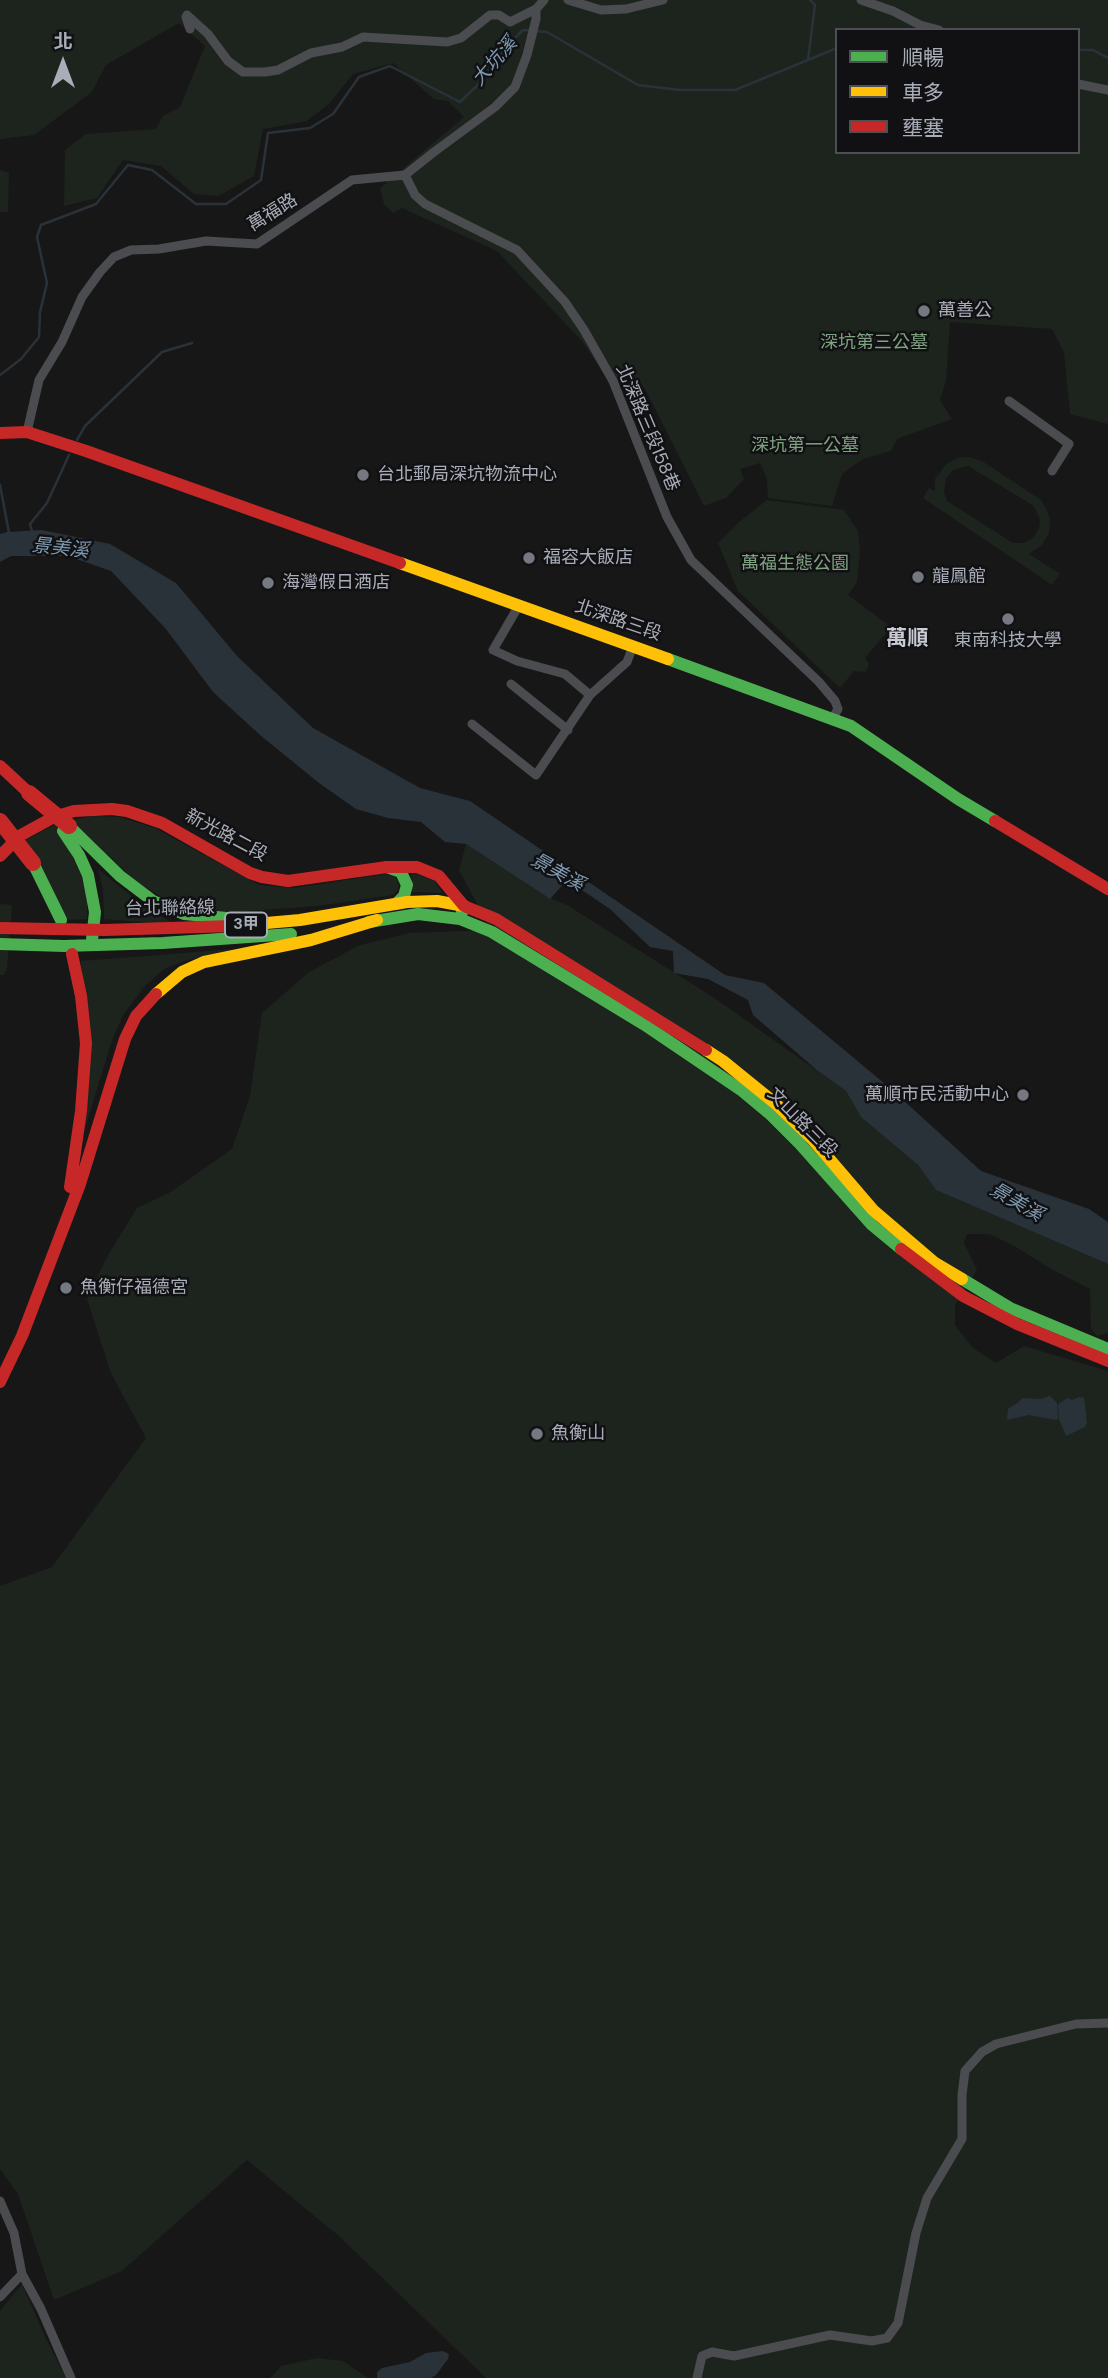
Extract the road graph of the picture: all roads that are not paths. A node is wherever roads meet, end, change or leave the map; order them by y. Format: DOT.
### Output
graph roads {
  1 [pos="544,0"];
  2 [pos="568,0"];
  3 [pos="663,0"];
  4 [pos="861,0"];
  5 [pos="536,14"];
  6 [pos="931,28"];
  7 [pos="190,29"];
  8 [pos="1080,84"];
  9 [pos="1108,90"];
  10 [pos="405,175"];
  11 [pos="1009,401"];
  12 [pos="27,432"];
  13 [pos="0,433"];
  14 [pos="1052,471"];
  15 [pos="518,607"];
  16 [pos="633,646"];
  17 [pos="512,684"];
  18 [pos="590,695"];
  19 [pos="834,718"];
  20 [pos="472,724"];
  21 [pos="568,730"];
  22 [pos="0,766"];
  23 [pos="0,821"];
  24 [pos="66,828"];
  25 [pos="0,856"];
  26 [pos="387,867"];
  27 [pos="1108,889"];
  28 [pos="396,904"];
  29 [pos="462,912"];
  30 [pos="331,916"];
  31 [pos="377,920"];
  32 [pos="60,924"];
  33 [pos="0,928"];
  34 [pos="93,937"];
  35 [pos="0,944"];
  36 [pos="68,950"];
  37 [pos="57,1240"];
  38 [pos="991,1304"];
  39 [pos="1108,1349"];
  40 [pos="1108,1361"];
  41 [pos="0,1382"];
  42 [pos="1108,2023"];
  43 [pos="0,2201"];
  44 [pos="22,2274"];
  45 [pos="0,2297"];
  46 [pos="71,2378"];
  47 [pos="697,2378"];
  1 -- 5 [label="street"];
  2 -- 3 [label="street"];
  4 -- 6 [label="street"];
  5 -- 7 [label="street"];
  5 -- 10 [label="street"];
  8 -- 9 [label="street"];
  10 -- 12 [label="street, 萬福路"];
  10 -- 19 [label="street, 北深路三段158巷"];
  11 -- 14 [label="street"];
  12 -- 13 [label="main road"];
  12 -- 15 [label="main road, 北深路三段"];
  15 -- 16 [label="main road, 北深路三段"];
  15 -- 18 [label="street"];
  16 -- 18 [label="street"];
  16 -- 19 [label="main road, 北深路三段"];
  17 -- 21 [label="street"];
  18 -- 21 [label="street"];
  19 -- 27 [label="main road, 北深路三段"];
  20 -- 21 [label="street"];
  22 -- 24 [label="main road, bridge"];
  23 -- 32 [label="main road, bridge"];
  24 -- 30 [label="main road"];
  24 -- 34 [label="main road"];
  25 -- 26 [label="main road, 新光路二段"];
  26 -- 28 [label="main road"];
  26 -- 29 [label="main road, 新光路二段"];
  28 -- 29 [label="main road, 台北聯絡線 / 3甲"];
  28 -- 30 [label="main road, 台北聯絡線 / 3甲"];
  29 -- 31 [label="main road, 台北聯絡線 / 3甲"];
  29 -- 38 [label="main road, 文山路三段"];
  30 -- 34 [label="main road, 台北聯絡線 / 3甲"];
  31 -- 34 [label="main road, 台北聯絡線 / 3甲"];
  31 -- 37 [label="main road"];
  32 -- 33 [label="main road, 台北聯絡線 / 3甲"];
  32 -- 34 [label="main road, 台北聯絡線 / 3甲"];
  34 -- 36 [label="main road, 台北聯絡線 / 3甲"];
  35 -- 36 [label="main road, 台北聯絡線 / 3甲"];
  36 -- 37 [label="main road"];
  37 -- 41 [label="main road"];
  38 -- 39 [label="main road, 文山路三段"];
  38 -- 40 [label="main road, 文山路三段"];
  42 -- 47 [label="street"];
  43 -- 44 [label="street"];
  44 -- 45 [label="street"];
  44 -- 46 [label="street"];
}
